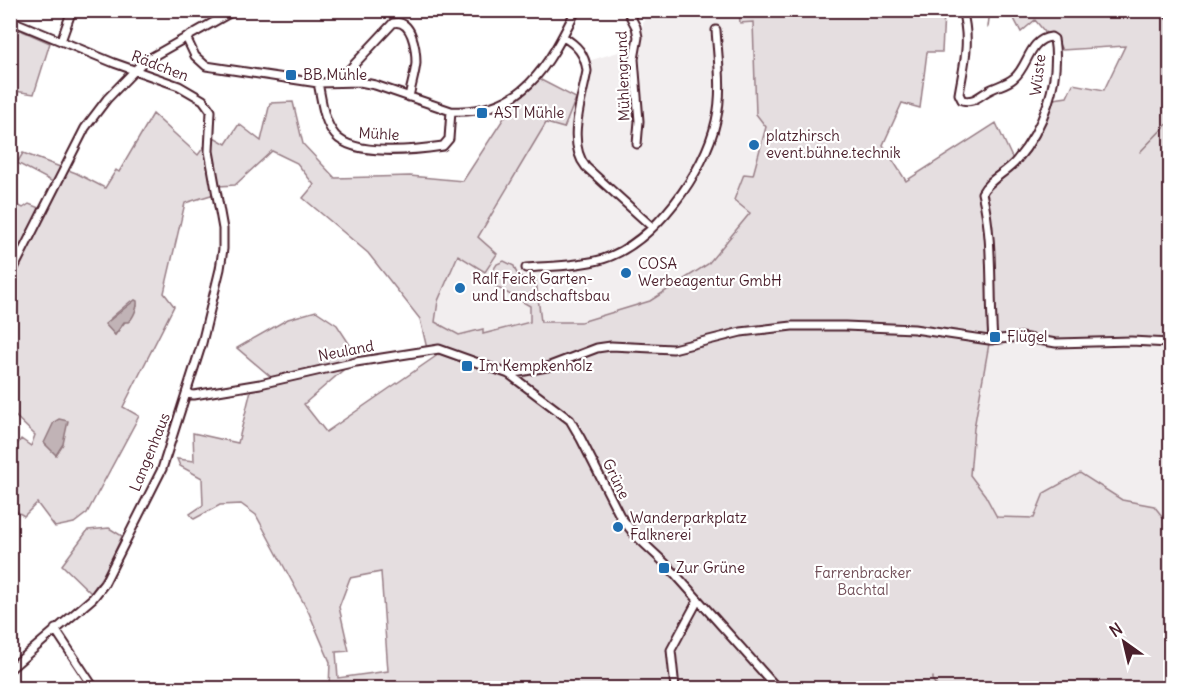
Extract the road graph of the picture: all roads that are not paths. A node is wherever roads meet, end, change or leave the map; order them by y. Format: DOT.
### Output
graph roads {
  1 [pos="72,10"];
  2 [pos="235,10"];
  3 [pos="576,10"];
  4 [pos="627,10"];
  5 [pos="962,10"];
  6 [pos="1167,10"];
  7 [pos="1170,14"];
  8 [pos="10,20"];
  9 [pos="716,30"];
  10 [pos="186,37"];
  11 [pos="563,37"];
  12 [pos="61,41"];
  13 [pos="134,70"];
  14 [pos="344,82"];
  15 [pos="318,83"];
  16 [pos="410,97"];
  17 [pos="451,111"];
  18 [pos="637,144"];
  19 [pos="219,200"];
  20 [pos="652,227"];
  21 [pos="526,268"];
  22 [pos="10,276"];
  23 [pos="993,340"];
  24 [pos="1170,343"];
  25 [pos="508,374"];
  26 [pos="186,394"];
  27 [pos="698,600"];
  28 [pos="55,629"];
  29 [pos="10,669"];
  30 [pos="94,688"];
  31 [pos="675,688"];
  32 [pos="777,688"];
  1 -- 12 [label="street"];
  2 -- 10 [label="street"];
  3 -- 11 [label="street"];
  4 -- 18 [label="street, Mühlengrund"];
  5 -- 23 [label="street, Wüste"];
  6 -- 7 [label="main road"];
  8 -- 12 [label="street, Rädchen"];
  9 -- 20 [label="street"];
  10 -- 13 [label="street"];
  10 -- 15 [label="street"];
  11 -- 17 [label="street"];
  11 -- 20 [label="street"];
  12 -- 13 [label="street, Rädchen"];
  13 -- 19 [label="street, Rädchen"];
  13 -- 22 [label="street"];
  14 -- 15 [label="street"];
  14 -- 16 [label="street"];
  14 -- 16 [label="street"];
  15 -- 17 [label="street, Mühle"];
  16 -- 17 [label="street"];
  19 -- 26 [label="street, Langenhaus"];
  20 -- 21 [label="street"];
  23 -- 24 [label="street"];
  23 -- 25 [label="street"];
  25 -- 26 [label="street, Neuland"];
  25 -- 27 [label="street, Grüne"];
  26 -- 28 [label="street, Langenhaus"];
  27 -- 31 [label="street"];
  27 -- 32 [label="street, Grüne"];
  28 -- 29 [label="street, Langenhaus"];
  28 -- 30 [label="street"];
}
